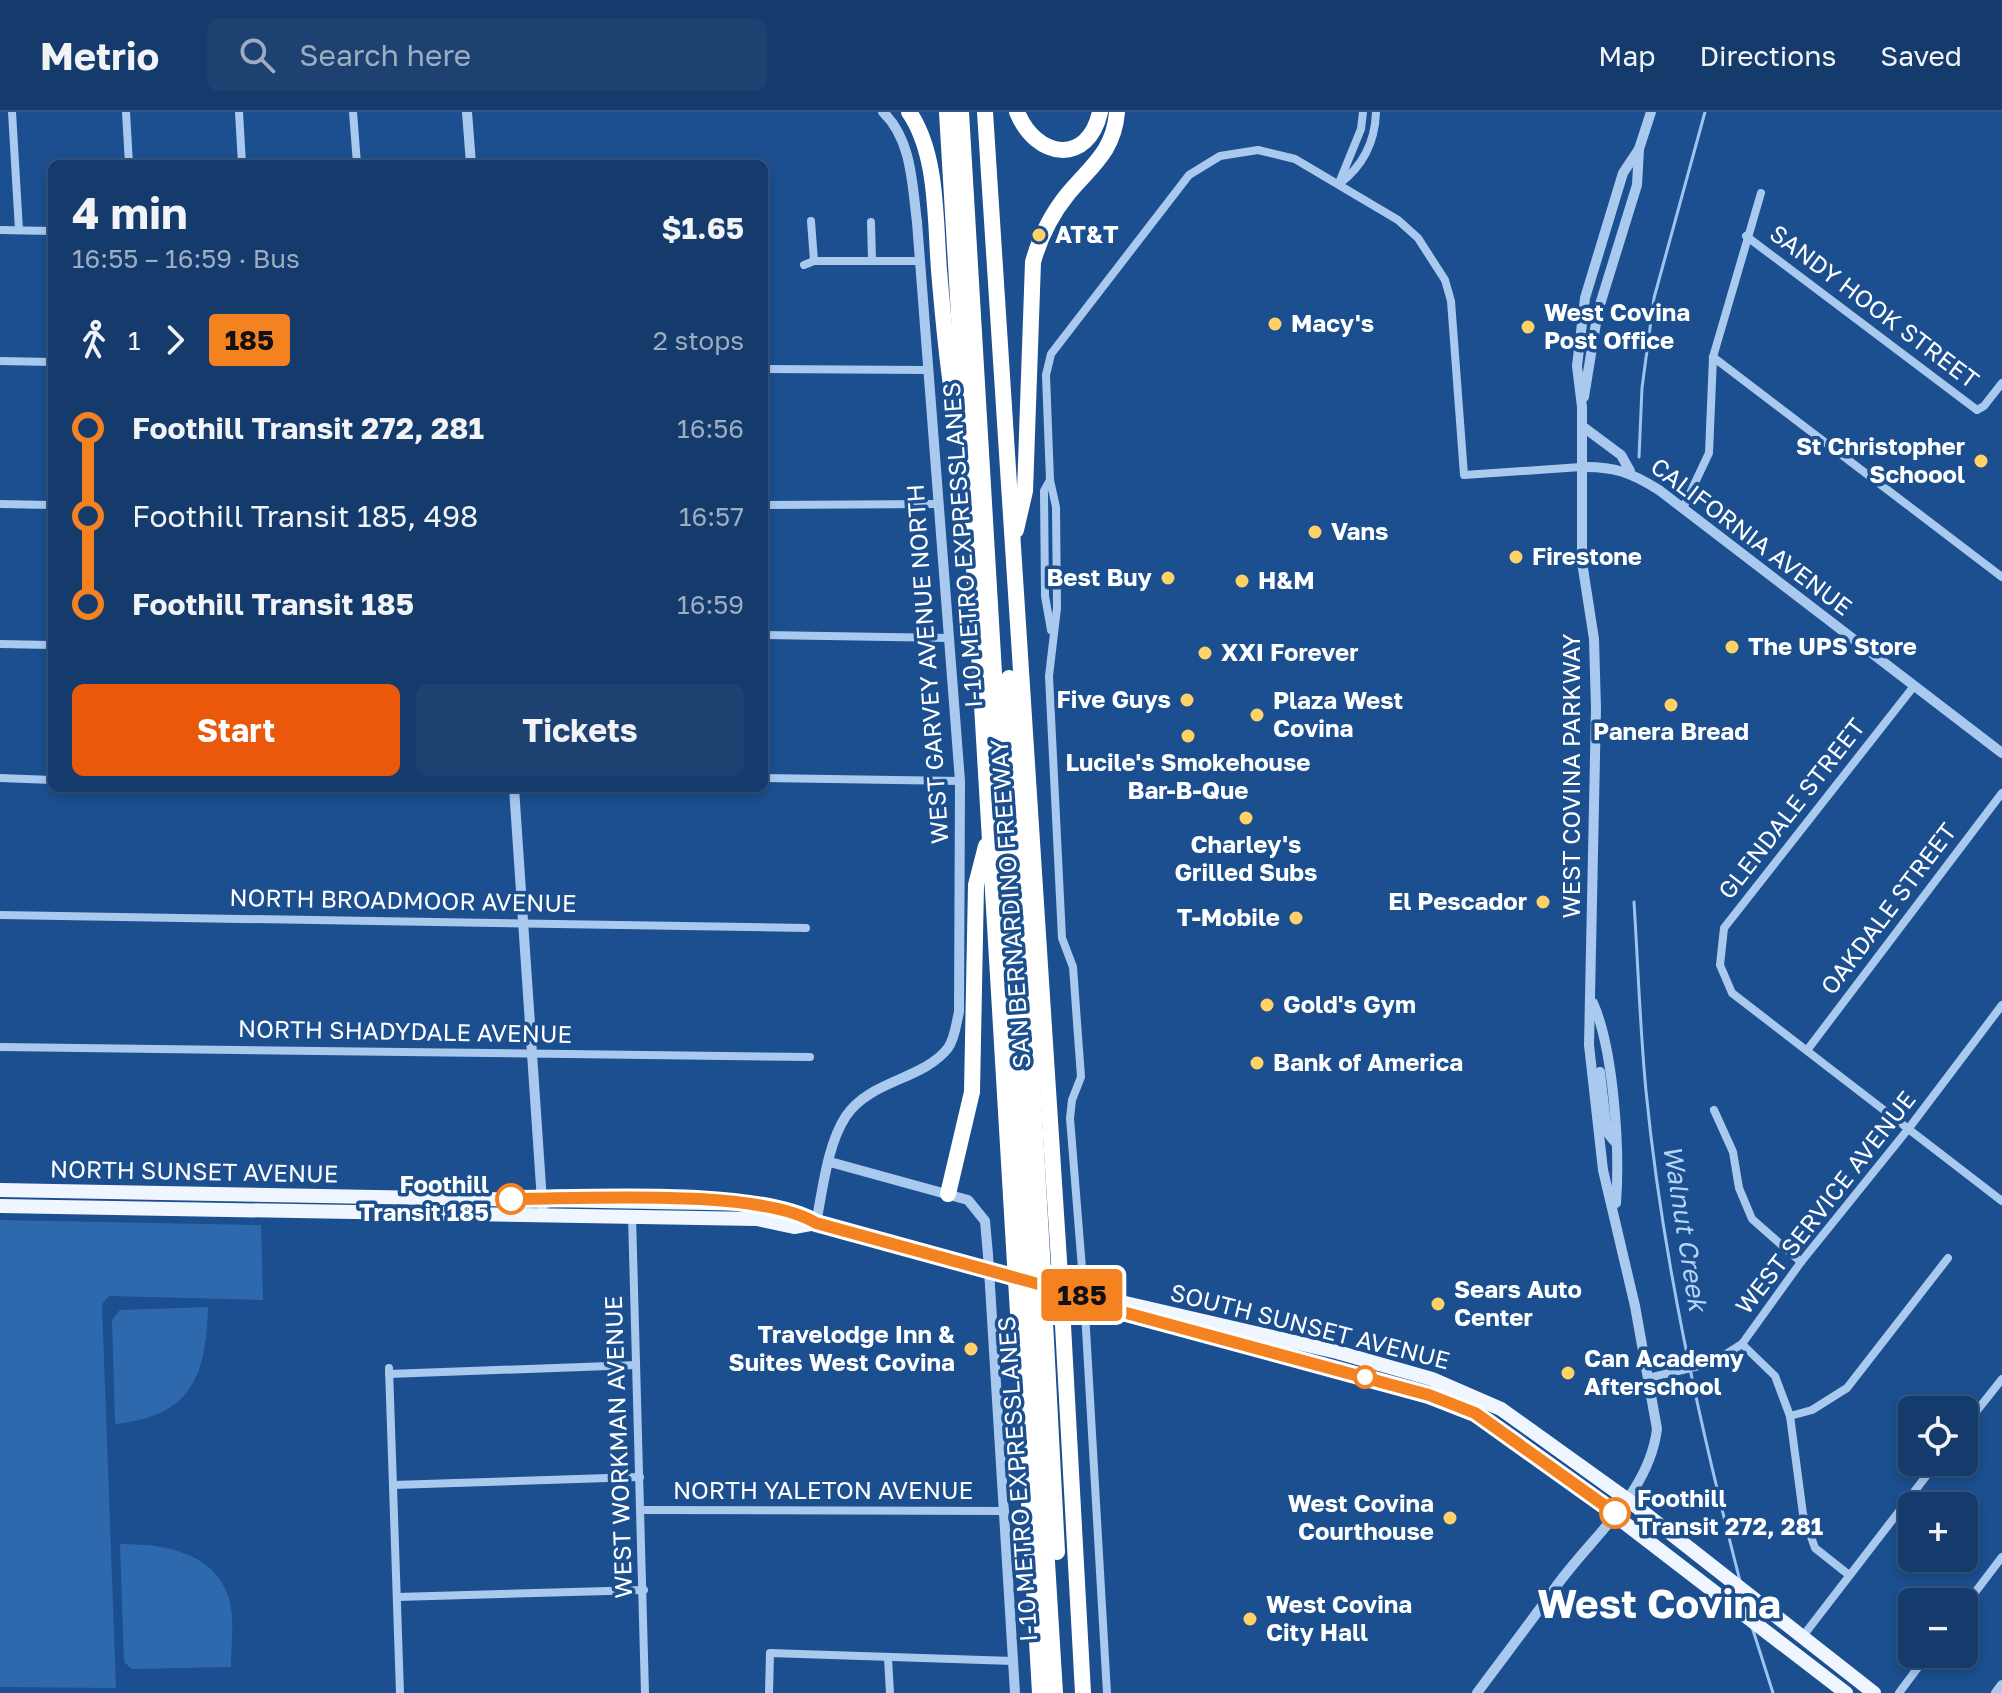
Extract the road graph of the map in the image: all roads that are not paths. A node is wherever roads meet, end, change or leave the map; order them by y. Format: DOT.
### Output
graph roads {
  1 [pos="12,112"];
  2 [pos="126,112"];
  3 [pos="239,112"];
  4 [pos="353,112"];
  5 [pos="467,112"];
  6 [pos="883,112"];
  7 [pos="909,112"];
  8 [pos="937,112"];
  9 [pos="947,112"];
  10 [pos="961,112"];
  11 [pos="975,112"];
  12 [pos="985,112"];
  13 [pos="1017,112"];
  14 [pos="1100,112"];
  15 [pos="1117,112"];
  16 [pos="1363,112"];
  17 [pos="1376,112"];
  18 [pos="1651,112"];
  19 [pos="1639,149"];
  20 [pos="129,160"];
  21 [pos="242,160"];
  22 [pos="357,160"];
  23 [pos="471,160"];
  24 [pos="1339,184"];
  25 [pos="1761,193"];
  26 [pos="952,207"];
  27 [pos="811,221"];
  28 [pos="871,222"];
  29 [pos="0,230"];
  30 [pos="19,230"];
  31 [pos="48,231"];
  32 [pos="1746,236"];
  33 [pos="872,260"];
  34 [pos="814,261"];
  35 [pos="919,261"];
  36 [pos="804,265"];
  37 [pos="1713,357"];
  38 [pos="0,361"];
  39 [pos="48,362"];
  40 [pos="768,369"];
  41 [pos="928,370"];
  42 [pos="2002,383"];
  43 [pos="1582,407"];
  44 [pos="1582,426"];
  45 [pos="1581,467"];
  46 [pos="1630,471"];
  47 [pos="970,488"];
  48 [pos="0,504"];
  49 [pos="939,504"];
  50 [pos="48,505"];
  51 [pos="768,505"];
  52 [pos="1683,508"];
  53 [pos="1012,548"];
  54 [pos="2002,577"];
  55 [pos="768,635"];
  56 [pos="950,638"];
  57 [pos="0,644"];
  58 [pos="48,645"];
  59 [pos="1914,686"];
  60 [pos="2002,753"];
  61 [pos="0,778"];
  62 [pos="768,778"];
  63 [pos="48,780"];
  64 [pos="960,781"];
  65 [pos="514,792"];
  66 [pos="2002,793"];
  67 [pos="990,833"];
  68 [pos="0,915"];
  69 [pos="523,922"];
  70 [pos="806,928"];
  71 [pos="1593,1002"];
  72 [pos="2002,1005"];
  73 [pos="0,1047"];
  74 [pos="1808,1049"];
  75 [pos="532,1053"];
  76 [pos="810,1057"];
  77 [pos="1591,1060"];
  78 [pos="1714,1110"];
  79 [pos="1909,1128"];
  80 [pos="1616,1143"];
  81 [pos="830,1162"];
  82 [pos="1603,1170"];
  83 [pos="0,1190"];
  84 [pos="948,1194"];
  85 [pos="1617,1198"];
  86 [pos="542,1199"];
  87 [pos="2001,1199"];
  88 [pos="633,1200"];
  89 [pos="0,1206"];
  90 [pos="1615,1213"];
  91 [pos="543,1216"];
  92 [pos="632,1217"];
  93 [pos="816,1223"];
  94 [pos="1948,1258"];
  95 [pos="1801,1262"];
  96 [pos="1033,1272"];
  97 [pos="1031,1300"];
  98 [pos="1104,1302"];
  99 [pos="1742,1344"];
  100 [pos="636,1365"];
  101 [pos="1648,1378"];
  102 [pos="2002,1379"];
  103 [pos="1978,1409"];
  104 [pos="1790,1416"];
  105 [pos="1926,1476"];
  106 [pos="640,1477"];
  107 [pos="393,1485"];
  108 [pos="1628,1500"];
  109 [pos="642,1510"];
  110 [pos="1005,1511"];
  111 [pos="1615,1513"];
  112 [pos="2002,1557"];
  113 [pos="1849,1575"];
  114 [pos="1978,1589"];
  115 [pos="644,1590"];
  116 [pos="397,1597"];
  117 [pos="1803,1636"];
  118 [pos="888,1658"];
  119 [pos="1013,1661"];
  120 [pos="1918,1668"];
  121 [pos="2002,1685"];
  122 [pos="400,1693"];
  123 [pos="645,1693"];
  124 [pos="769,1693"];
  125 [pos="890,1693"];
  126 [pos="1015,1693"];
  127 [pos="1040,1693"];
  128 [pos="1055,1693"];
  129 [pos="1066,1693"];
  130 [pos="1083,1693"];
  131 [pos="1107,1693"];
  132 [pos="1477,1693"];
  133 [pos="1846,1693"];
  134 [pos="1874,1693"];
  135 [pos="1899,1693"];
  136 [pos="1996,1693"];
  1 -- 30 [label="street"];
  2 -- 20 [label="street"];
  3 -- 21 [label="street"];
  4 -- 22 [label="street"];
  5 -- 23 [label="street"];
  6 -- 35 [label="street, WEST GARVEY AVENUE NORTH"];
  7 -- 47 [label="highway"];
  8 -- 26 [label="highway"];
  9 -- 26 [label="highway, SAN BERNARDINO FREEWAY"];
  10 -- 96 [label="highway, I-10 METRO EXPRESSLANES"];
  11 -- 96 [label="highway, I-10 METRO EXPRESSLANES"];
  12 -- 53 [label="highway, SAN BERNARDINO FREEWAY"];
  13 -- 14 [label="highway"];
  15 -- 53 [label="highway"];
  16 -- 24 [label="street"];
  17 -- 24 [label="street"];
  18 -- 19 [label="street, WEST COVINA PARKWAY"];
  19 -- 43 [label="street, WEST COVINA PARKWAY"];
  19 -- 43 [label="street, WEST COVINA PARKWAY"];
  24 -- 45 [label="street"];
  24 -- 131 [label="street, bridge"];
  25 -- 32 [label="street"];
  26 -- 47 [label="highway, SAN BERNARDINO FREEWAY"];
  27 -- 34 [label="street"];
  28 -- 33 [label="street"];
  29 -- 30 [label="street"];
  30 -- 31 [label="street"];
  32 -- 37 [label="street"];
  32 -- 42 [label="street, SANDY HOOK STREET"];
  33 -- 34 [label="street"];
  33 -- 35 [label="street"];
  34 -- 36 [label="street"];
  35 -- 41 [label="street, WEST GARVEY AVENUE NORTH"];
  37 -- 52 [label="street"];
  37 -- 54 [label="street"];
  38 -- 39 [label="street"];
  40 -- 41 [label="street"];
  41 -- 49 [label="street, WEST GARVEY AVENUE NORTH"];
  43 -- 44 [label="street, WEST COVINA PARKWAY"];
  44 -- 45 [label="street, WEST COVINA PARKWAY"];
  44 -- 46 [label="street"];
  45 -- 46 [label="street, CALIFORNIA AVENUE"];
  45 -- 71 [label="street, WEST COVINA PARKWAY"];
  46 -- 52 [label="street, CALIFORNIA AVENUE"];
  47 -- 67 [label="highway, SAN BERNARDINO FREEWAY"];
  48 -- 50 [label="street"];
  49 -- 51 [label="street"];
  49 -- 56 [label="street, WEST GARVEY AVENUE NORTH"];
  52 -- 59 [label="street, CALIFORNIA AVENUE"];
  53 -- 130 [label="highway, SAN BERNARDINO FREEWAY, bridge"];
  55 -- 56 [label="street"];
  56 -- 64 [label="street, WEST GARVEY AVENUE NORTH"];
  57 -- 58 [label="street"];
  59 -- 60 [label="street, CALIFORNIA AVENUE"];
  59 -- 74 [label="street, GLENDALE STREET"];
  61 -- 63 [label="street"];
  62 -- 64 [label="street"];
  64 -- 81 [label="street, WEST GARVEY AVENUE NORTH"];
  65 -- 69 [label="street"];
  66 -- 74 [label="street, OAKDALE STREET"];
  67 -- 84 [label="highway"];
  67 -- 96 [label="highway, SAN BERNARDINO FREEWAY"];
  68 -- 69 [label="street, NORTH BROADMOOR AVENUE"];
  69 -- 70 [label="street, NORTH BROADMOOR AVENUE"];
  69 -- 75 [label="street"];
  71 -- 77 [label="street, WEST COVINA PARKWAY"];
  71 -- 80 [label="street, WEST COVINA PARKWAY"];
  72 -- 79 [label="street, WEST SERVICE AVENUE"];
  73 -- 75 [label="street, NORTH SHADYDALE AVENUE"];
  74 -- 79 [label="street"];
  75 -- 76 [label="street, NORTH SHADYDALE AVENUE"];
  75 -- 86 [label="street"];
  77 -- 80 [label="street"];
  77 -- 82 [label="street, WEST COVINA PARKWAY"];
  78 -- 95 [label="street"];
  79 -- 87 [label="street"];
  79 -- 95 [label="street, WEST SERVICE AVENUE"];
  80 -- 85 [label="street, WEST COVINA PARKWAY"];
  81 -- 84 [label="street"];
  81 -- 93 [label="street, WEST GARVEY AVENUE NORTH"];
  82 -- 85 [label="street"];
  82 -- 90 [label="street, WEST COVINA PARKWAY"];
  83 -- 86 [label="main road, NORTH SUNSET AVENUE"];
  84 -- 110 [label="street, bridge"];
  85 -- 90 [label="street, WEST COVINA PARKWAY"];
  86 -- 88 [label="main road, NORTH SUNSET AVENUE"];
  86 -- 91 [label="street"];
  88 -- 92 [label="street, WEST WORKMAN AVENUE"];
  88 -- 93 [label="main road, NORTH SUNSET AVENUE"];
  89 -- 91 [label="main road, NORTH SUNSET AVENUE"];
  90 -- 101 [label="street, WEST COVINA PARKWAY"];
  91 -- 92 [label="main road, NORTH SUNSET AVENUE"];
  92 -- 93 [label="main road, NORTH SUNSET AVENUE"];
  92 -- 100 [label="street, WEST WORKMAN AVENUE"];
  93 -- 96 [label="main road, NORTH SUNSET AVENUE"];
  94 -- 104 [label="street"];
  95 -- 99 [label="street, WEST SERVICE AVENUE"];
  96 -- 97 [label="highway, SAN BERNARDINO FREEWAY, bridge"];
  96 -- 97 [label="highway, I-10 METRO EXPRESSLANES, bridge"];
  96 -- 98 [label="main road, NORTH SUNSET AVENUE"];
  97 -- 127 [label="highway, SAN BERNARDINO FREEWAY"];
  97 -- 128 [label="highway, I-10 METRO EXPRESSLANES"];
  97 -- 129 [label="highway, I-10 METRO EXPRESSLANES"];
  98 -- 108 [label="main road, SOUTH SUNSET AVENUE"];
  98 -- 111 [label="main road, SOUTH SUNSET AVENUE"];
  99 -- 101 [label="street, WEST SERVICE AVENUE"];
  99 -- 104 [label="street"];
  100 -- 106 [label="street, WEST WORKMAN AVENUE"];
  100 -- 107 [label="street"];
  101 -- 108 [label="street, WEST COVINA PARKWAY"];
  102 -- 103 [label="street"];
  104 -- 113 [label="street"];
  105 -- 113 [label="street"];
  106 -- 107 [label="street, NORTH YALETON AVENUE"];
  106 -- 109 [label="street, WEST WORKMAN AVENUE"];
  107 -- 116 [label="street"];
  108 -- 111 [label="street, WEST COVINA PARKWAY"];
  108 -- 117 [label="main road, SOUTH SUNSET AVENUE"];
  109 -- 110 [label="street, NORTH YALETON AVENUE"];
  109 -- 115 [label="street, WEST WORKMAN AVENUE"];
  110 -- 119 [label="street"];
  111 -- 132 [label="street, WEST COVINA PARKWAY"];
  111 -- 133 [label="main road, SOUTH SUNSET AVENUE"];
  112 -- 114 [label="street"];
  113 -- 117 [label="street"];
  115 -- 116 [label="street"];
  115 -- 123 [label="street, WEST WORKMAN AVENUE"];
  116 -- 122 [label="street"];
  117 -- 134 [label="main road, SOUTH SUNSET AVENUE"];
  118 -- 119 [label="street"];
  118 -- 124 [label="street"];
  118 -- 125 [label="street"];
  119 -- 126 [label="street"];
  120 -- 135 [label="street"];
  121 -- 136 [label="street"];
}
